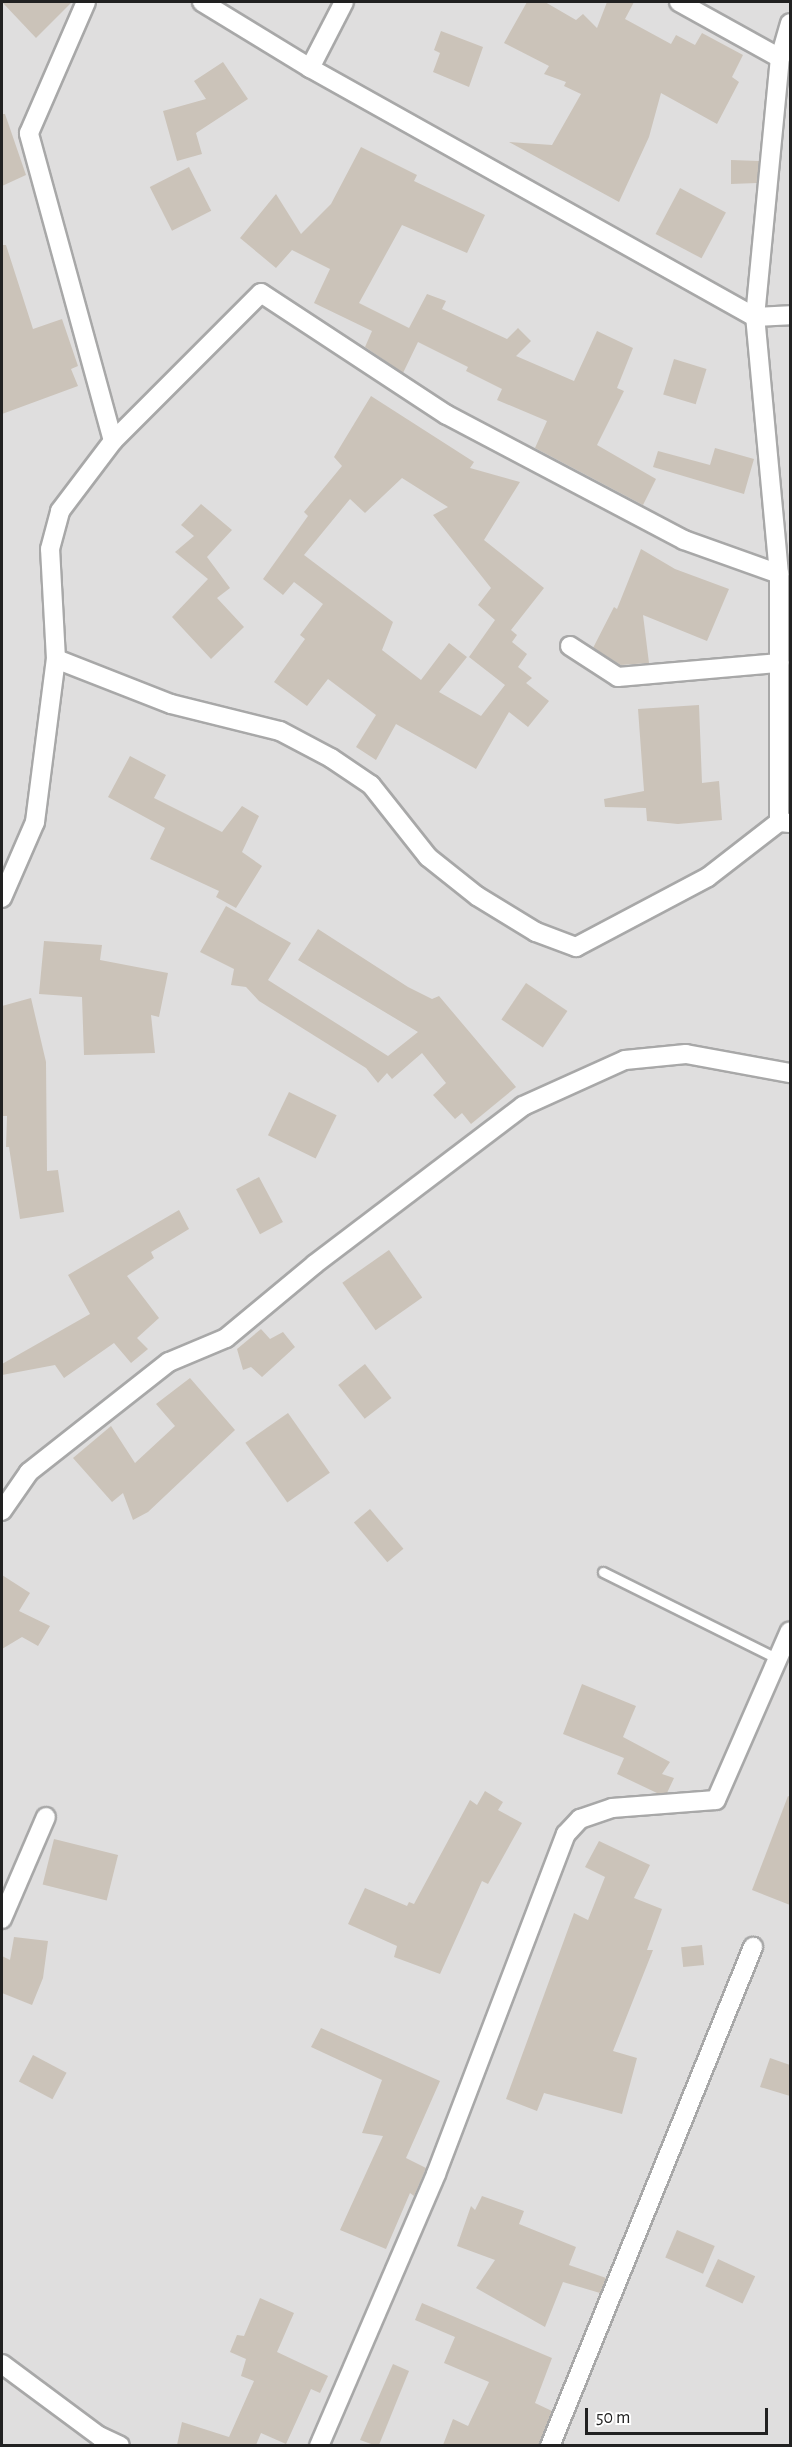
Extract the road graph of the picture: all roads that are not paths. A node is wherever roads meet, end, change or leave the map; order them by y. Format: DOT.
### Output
graph roads {
  1 [pos="86,2"];
  2 [pos="202,2"];
  3 [pos="344,2"];
  4 [pos="679,2"];
  5 [pos="790,23"];
  6 [pos="780,58"];
  7 [pos="310,68"];
  8 [pos="790,315"];
  9 [pos="755,317"];
  10 [pos="113,441"];
  11 [pos="779,574"];
  12 [pos="570,646"];
  13 [pos="56,659"];
  14 [pos="778,663"];
  15 [pos="785,822"];
  16 [pos="2,898"];
  17 [pos="790,1073"];
  18 [pos="2,1511"];
  19 [pos="603,1572"];
  20 [pos="790,1631"];
  21 [pos="778,1659"];
  22 [pos="46,1817"];
  23 [pos="2,1919"];
  24 [pos="753,1947"];
  25 [pos="2,2364"];
  26 [pos="120,2445"];
  27 [pos="319,2445"];
  28 [pos="550,2445"];
  1 -- 10 [label="street"];
  2 -- 7 [label="street"];
  3 -- 7 [label="street"];
  4 -- 6 [label="street"];
  5 -- 6 [label="street"];
  6 -- 9 [label="street"];
  7 -- 9 [label="street"];
  8 -- 9 [label="street"];
  9 -- 11 [label="street"];
  10 -- 11 [label="street"];
  10 -- 13 [label="street"];
  11 -- 14 [label="street"];
  12 -- 14 [label="street"];
  13 -- 15 [label="street"];
  13 -- 16 [label="street"];
  14 -- 15 [label="street"];
  17 -- 18 [label="street"];
  19 -- 21 [label="lane"];
  20 -- 21 [label="street"];
  21 -- 27 [label="street"];
  22 -- 23 [label="street"];
  24 -- 28 [label="street"];
  25 -- 26 [label="street"];
}
